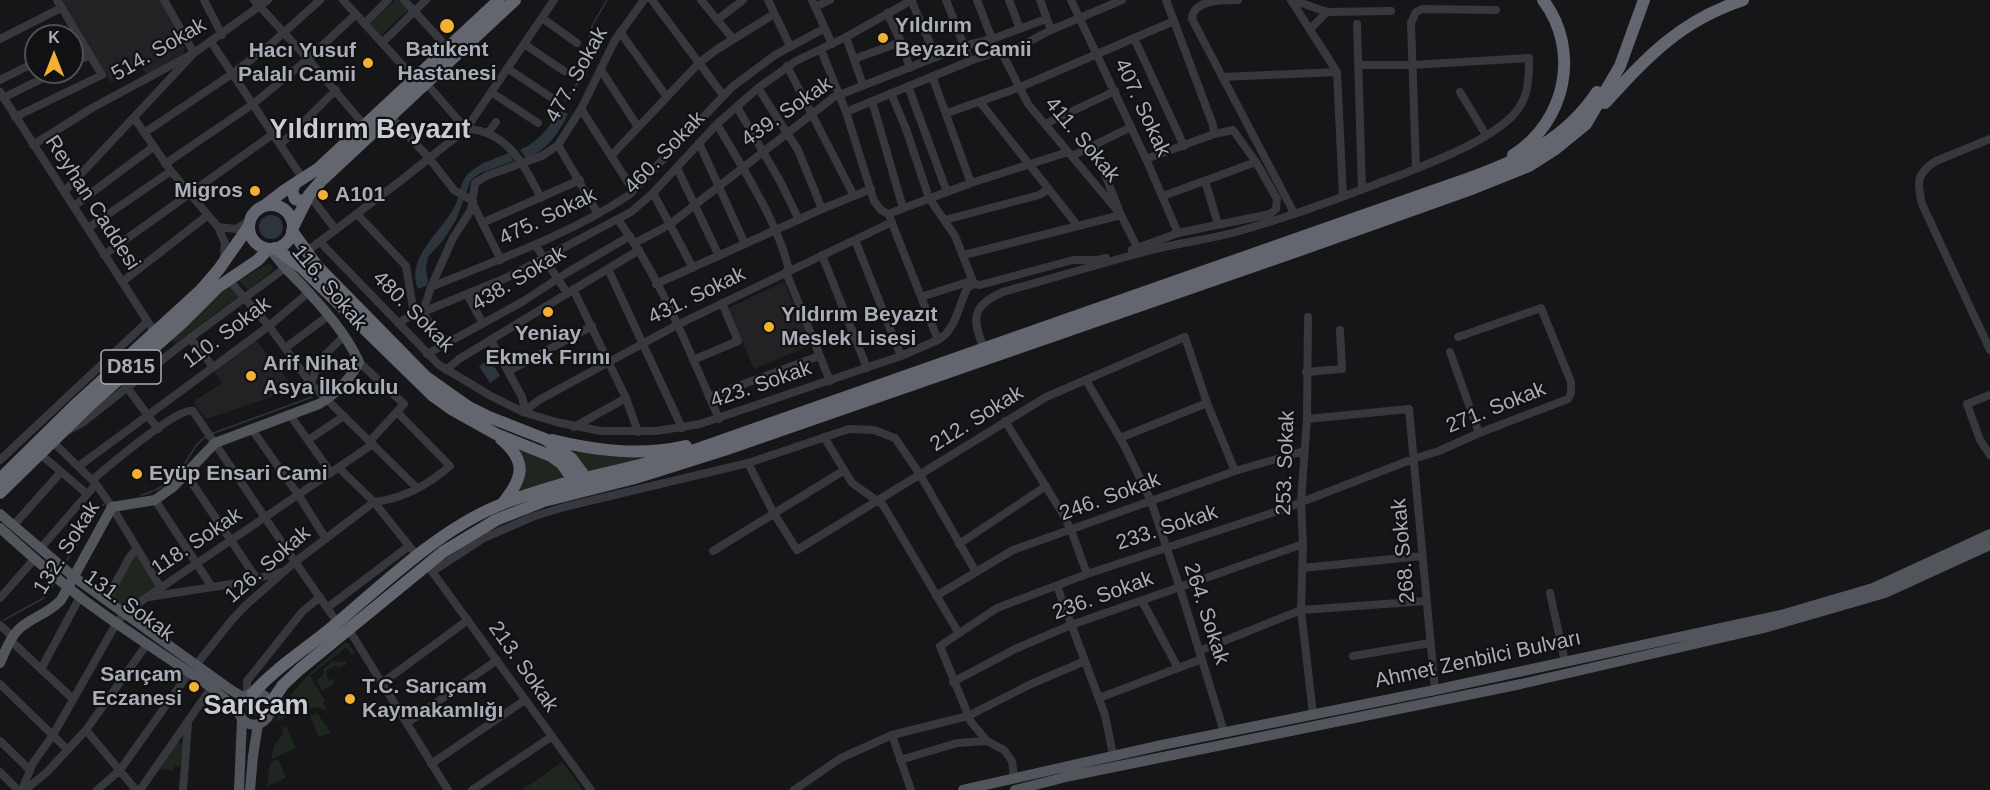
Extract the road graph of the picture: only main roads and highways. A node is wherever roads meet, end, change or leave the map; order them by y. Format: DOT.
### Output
graph roads {
  1 [pos="499,0"];
  2 [pos="515,0"];
  3 [pos="1543,0"];
  4 [pos="1635,0"];
  5 [pos="1644,0"];
  6 [pos="1743,0"];
  7 [pos="421,81"];
  8 [pos="1586,124"];
  9 [pos="1470,178"];
  10 [pos="299,182"];
  11 [pos="308,197"];
  12 [pos="264,206"];
  13 [pos="249,224"];
  14 [pos="292,229"];
  15 [pos="272,249"];
  16 [pos="986,354"];
  17 [pos="757,428"];
  18 [pos="496,434"];
  19 [pos="545,439"];
  20 [pos="0,479"];
  21 [pos="583,485"];
  22 [pos="0,493"];
  23 [pos="155,500"];
  24 [pos="501,504"];
  25 [pos="0,513"];
  26 [pos="5,532"];
  27 [pos="1990,534"];
  28 [pos="1990,545"];
  29 [pos="425,564"];
  30 [pos="71,582"];
  31 [pos="121,618"];
  32 [pos="343,625"];
  33 [pos="0,663"];
  34 [pos="193,669"];
  35 [pos="248,694"];
  36 [pos="270,704"];
  37 [pos="240,716"];
  38 [pos="258,724"];
  39 [pos="248,789"];
  40 [pos="963,790"];
  41 [pos="1015,790"];
  1 -- 7 [label="highway"];
  2 -- 7 [label="highway"];
  3 -- 9 [label="highway"];
  4 -- 9 [label="highway"];
  5 -- 8 [label="highway"];
  6 -- 8 [label="highway"];
  7 -- 10 [label="highway"];
  7 -- 11 [label="highway"];
  8 -- 16 [label="highway"];
  9 -- 16 [label="highway"];
  10 -- 11 [label="highway"];
  10 -- 12 [label="highway"];
  11 -- 14 [label="highway"];
  12 -- 13 [label="highway"];
  12 -- 14 [label="highway"];
  13 -- 15 [label="highway"];
  13 -- 20 [label="highway, D815"];
  14 -- 15 [label="highway"];
  14 -- 19 [label="highway"];
  15 -- 18 [label="highway"];
  15 -- 22 [label="highway, D815"];
  15 -- 23 [label="main road, 116. Sokak"];
  16 -- 17 [label="highway"];
  16 -- 21 [label="highway"];
  17 -- 19 [label="highway"];
  17 -- 21 [label="highway"];
  18 -- 21 [label="highway"];
  18 -- 24 [label="highway"];
  19 -- 21 [label="highway"];
  21 -- 24 [label="highway"];
  21 -- 29 [label="highway"];
  23 -- 30 [label="main road, 132. Sokak"];
  24 -- 29 [label="highway"];
  25 -- 26 [label="main road, 131. Sokak"];
  26 -- 30 [label="main road, 131. Sokak"];
  27 -- 40 [label="main road, Ahmet Zenbilci Bulvarı"];
  28 -- 41 [label="main road, Ahmet Zenbilci Bulvarı"];
  29 -- 32 [label="highway"];
  30 -- 31 [label="main road"];
  30 -- 31 [label="main road, 131. Sokak"];
  30 -- 33 [label="main road, 132. Sokak"];
  31 -- 34 [label="main road"];
  31 -- 34 [label="main road, 131. Sokak"];
  32 -- 35 [label="highway"];
  32 -- 36 [label="highway"];
  34 -- 35 [label="main road"];
  34 -- 37 [label="main road, 131. Sokak"];
  35 -- 36 [label="main road"];
  35 -- 37 [label="main road"];
  36 -- 38 [label="main road"];
  37 -- 38 [label="main road"];
  37 -- 39 [label="main road"];
  38 -- 39 [label="main road"];
}
